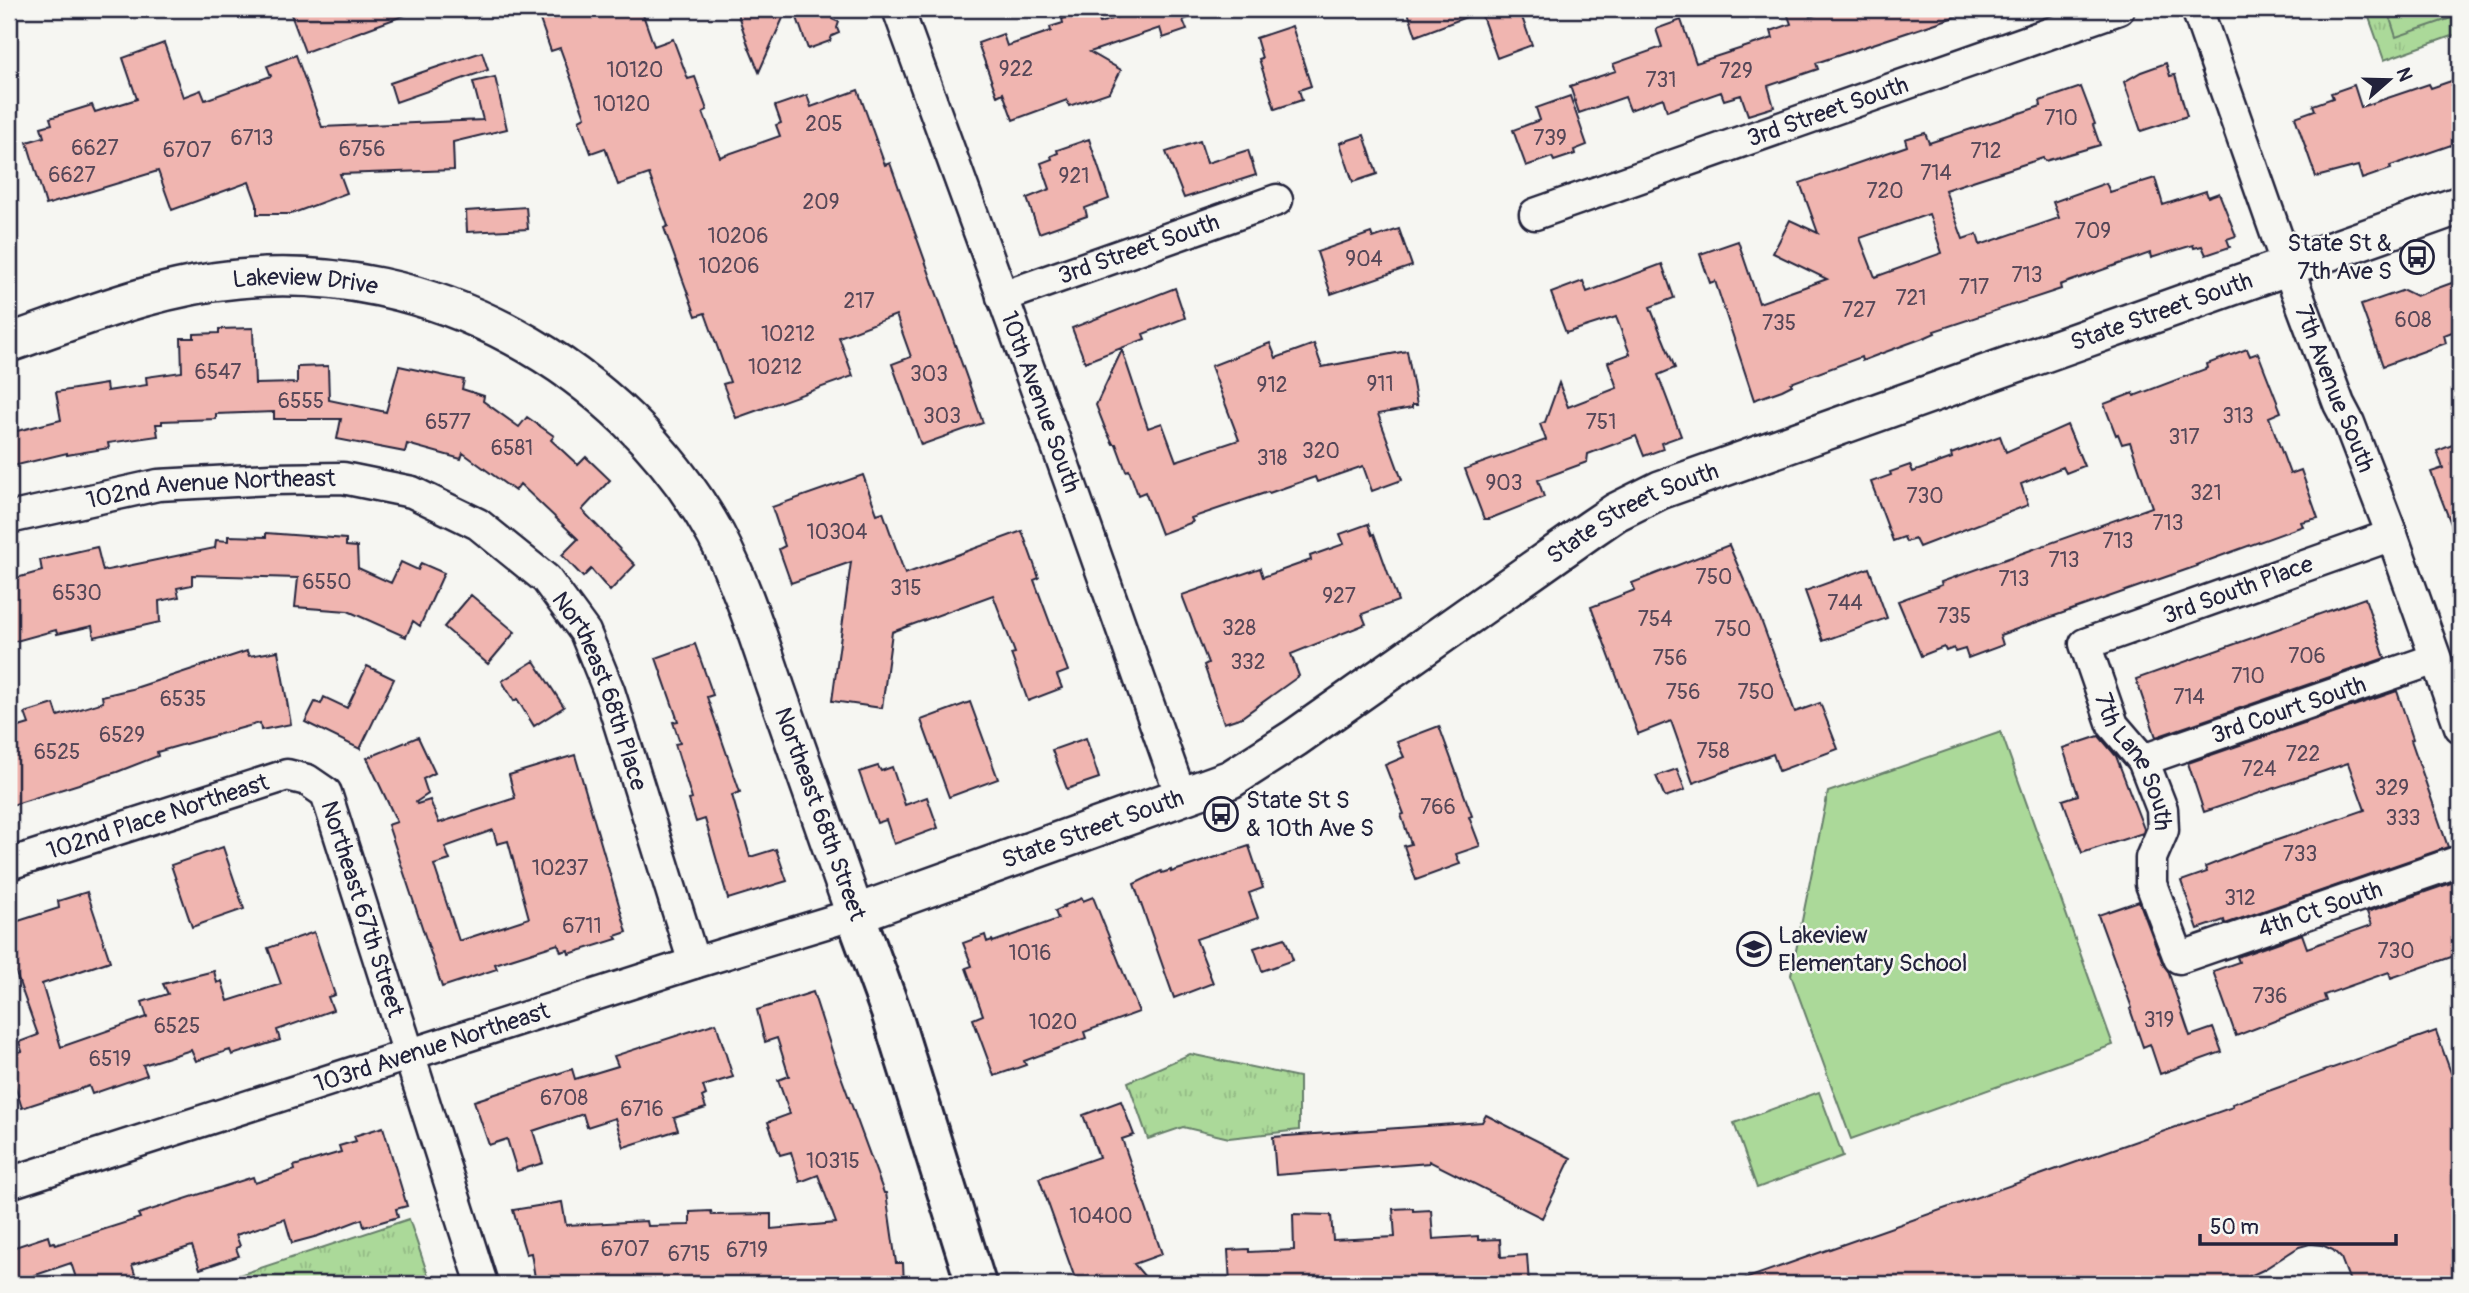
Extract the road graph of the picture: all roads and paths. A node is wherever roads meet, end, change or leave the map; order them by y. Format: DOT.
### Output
graph roads {
  1 [pos="2119,9"];
  2 [pos="2197,9"];
  3 [pos="905,11"];
  4 [pos="1277,200"];
  5 [pos="2460,205"];
  6 [pos="1535,214"];
  7 [pos="2288,268"];
  8 [pos="1002,297"];
  9 [pos="9,343"];
  10 [pos="589,384"];
  11 [pos="412,492"];
  12 [pos="9,518"];
  13 [pos="2392,535"];
  14 [pos="2085,644"];
  15 [pos="2435,659"];
  16 [pos="2460,727"];
  17 [pos="2143,760"];
  18 [pos="307,780"];
  19 [pos="1181,796"];
  20 [pos="2460,861"];
  21 [pos="9,864"];
  22 [pos="855,914"];
  23 [pos="2179,958"];
  24 [pos="694,962"];
  25 [pos="411,1055"];
  26 [pos="9,1183"];
  27 [pos="482,1284"];
  28 [pos="976,1284"];
  1 -- 6 [label="street, 3rd Street South"];
  2 -- 7 [label="street, 7th Avenue South"];
  3 -- 8 [label="street, 10th Avenue South"];
  4 -- 8 [label="street, 3rd Street South"];
  5 -- 7 [label="street, State Street South"];
  7 -- 13 [label="street, 7th Avenue South"];
  7 -- 19 [label="street, State Street South"];
  8 -- 19 [label="street, 10th Avenue South"];
  9 -- 10 [label="street, Lakeview Drive"];
  10 -- 22 [label="street, Northeast 68th Street"];
  11 -- 12 [label="street, 102nd Avenue Northeast"];
  11 -- 24 [label="street, Northeast 68th Place"];
  13 -- 14 [label="street, 3rd South Place"];
  13 -- 15 [label="street, 7th Avenue South"];
  14 -- 17 [label="street, 7th Lane South"];
  15 -- 16 [label="street, 7th Avenue South"];
  15 -- 17 [label="street, 3rd Court South"];
  17 -- 23 [label="street, 7th Lane South"];
  18 -- 21 [label="street, 102nd Place Northeast"];
  18 -- 25 [label="street, Northeast 67th Street"];
  19 -- 22 [label="street, State Street South"];
  20 -- 23 [label="street, 4th Ct South"];
  22 -- 24 [label="street, 103rd Avenue Northeast"];
  22 -- 28 [label="main road, Northeast 68th Street"];
  24 -- 25 [label="street, 103rd Avenue Northeast"];
  25 -- 26 [label="street, 103rd Avenue Northeast"];
  25 -- 27 [label="street, Northeast 67th Street"];
}
